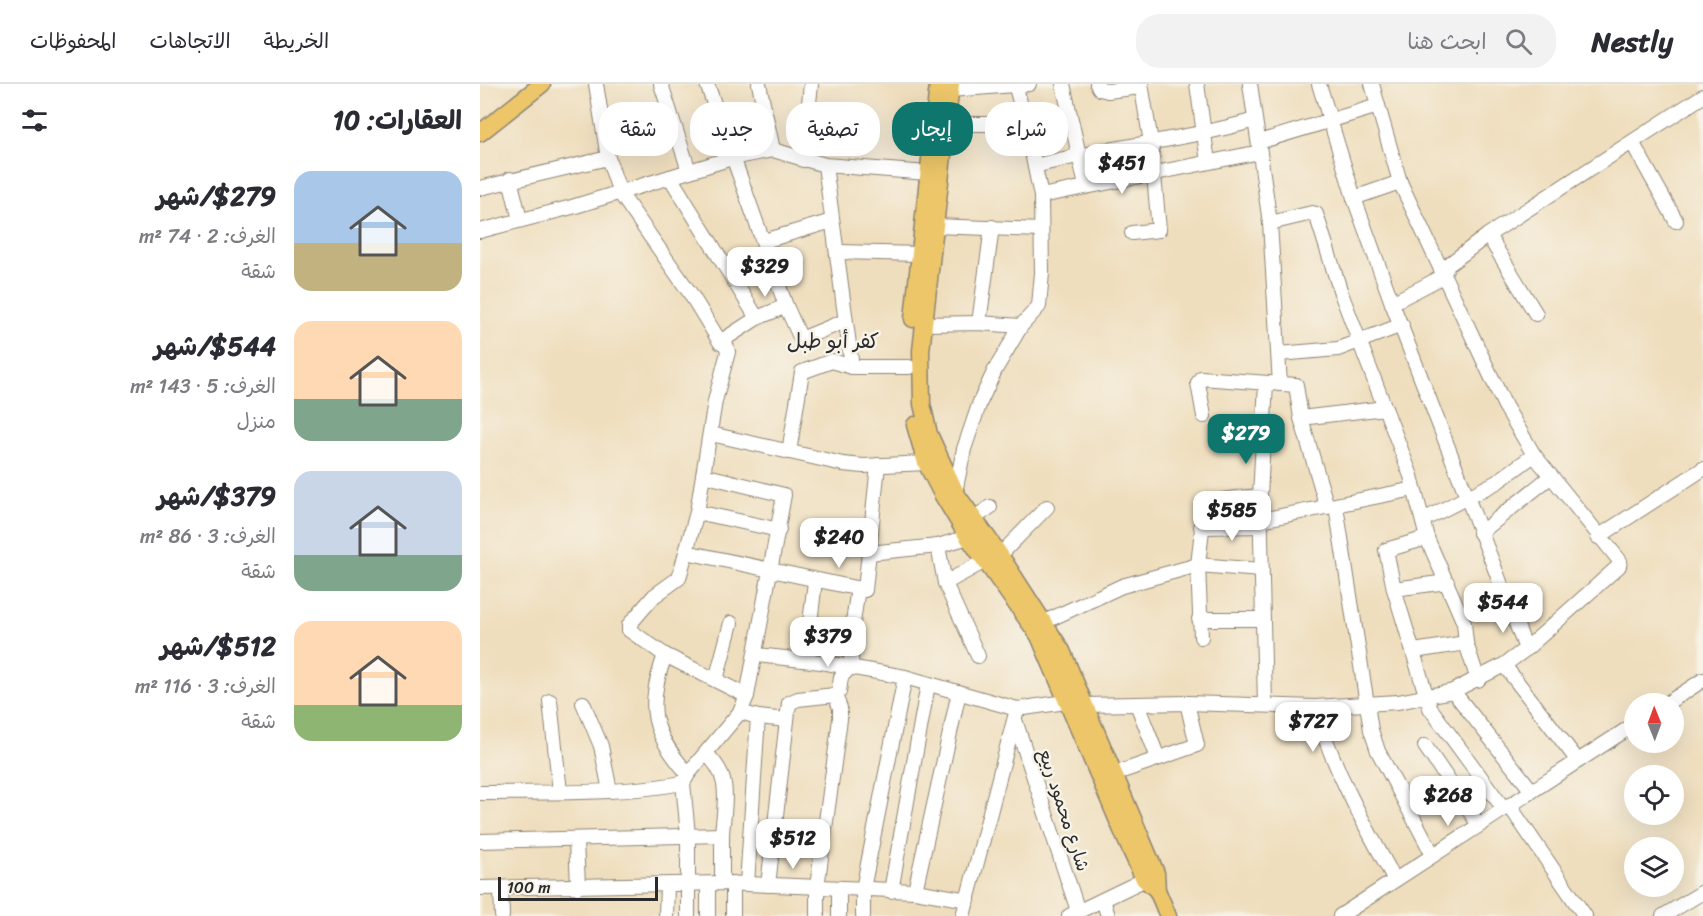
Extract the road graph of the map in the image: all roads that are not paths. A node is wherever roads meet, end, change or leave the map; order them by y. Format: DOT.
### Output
graph roads {
  1 [pos="542,84"];
  2 [pos="596,84"];
  3 [pos="662,84"];
  4 [pos="707,84"];
  5 [pos="759,84"];
  6 [pos="811,84"];
  7 [pos="1063,84"];
  8 [pos="1097,84"];
  9 [pos="1197,84"];
  10 [pos="1250,84"];
  11 [pos="1319,84"];
  12 [pos="1372,84"];
  13 [pos="1020,85"];
  14 [pos="1141,85"];
  15 [pos="946,86"];
  16 [pos="1703,96"];
  17 [pos="763,102"];
  18 [pos="946,102"];
  19 [pos="1023,102"];
  20 [pos="1378,106"];
  21 [pos="1255,120"];
  22 [pos="1330,120"];
  23 [pos="480,133"];
  24 [pos="1205,134"];
  25 [pos="1151,142"];
  26 [pos="1632,142"];
  27 [pos="1260,147"];
  28 [pos="774,150"];
  29 [pos="1078,154"];
  30 [pos="742,156"];
  31 [pos="943,156"];
  32 [pos="1033,156"];
  33 [pos="608,158"];
  34 [pos="732,158"];
  35 [pos="803,160"];
  36 [pos="1208,162"];
  37 [pos="825,165"];
  38 [pos="1035,166"];
  39 [pos="689,171"];
  40 [pos="928,173"];
  41 [pos="1153,173"];
  42 [pos="670,177"];
  43 [pos="510,179"];
  44 [pos="1400,182"];
  45 [pos="1086,186"];
  46 [pos="480,188"];
  47 [pos="620,193"];
  48 [pos="1041,196"];
  49 [pos="1354,198"];
  50 [pos="520,220"];
  51 [pos="832,221"];
  52 [pos="1676,221"];
  53 [pos="1270,223"];
  54 [pos="936,226"];
  55 [pos="992,227"];
  56 [pos="1040,230"];
  57 [pos="480,231"];
  58 [pos="1132,233"];
  59 [pos="1488,235"];
  60 [pos="764,242"];
  61 [pos="838,252"];
  62 [pos="920,254"];
  63 [pos="1442,277"];
  64 [pos="1392,303"];
  65 [pos="786,306"];
  66 [pos="1536,314"];
  67 [pos="756,318"];
  68 [pos="845,321"];
  69 [pos="979,323"];
  70 [pos="923,324"];
  71 [pos="1402,325"];
  72 [pos="1022,326"];
  73 [pos="725,341"];
  74 [pos="1360,342"];
  75 [pos="1279,354"];
  76 [pos="852,367"];
  77 [pos="909,367"];
  78 [pos="1273,383"];
  79 [pos="1385,408"];
  80 [pos="1204,416"];
  81 [pos="1301,418"];
  82 [pos="711,434"];
  83 [pos="789,452"];
  84 [pos="1534,455"];
  85 [pos="926,463"];
  86 [pos="878,465"];
  87 [pos="1703,469"];
  88 [pos="703,475"];
  89 [pos="1550,477"];
  90 [pos="1414,489"];
  91 [pos="955,492"];
  92 [pos="1260,496"];
  93 [pos="1467,499"];
  94 [pos="990,507"];
  95 [pos="1047,507"];
  96 [pos="1332,507"];
  97 [pos="697,512"];
  98 [pos="973,519"];
  99 [pos="1423,520"];
  100 [pos="1261,523"];
  101 [pos="1201,528"];
  102 [pos="779,530"];
  103 [pos="1480,533"];
  104 [pos="968,537"];
  105 [pos="1598,537"];
  106 [pos="1427,538"];
  107 [pos="938,546"];
  108 [pos="686,552"];
  109 [pos="869,553"];
  110 [pos="992,558"];
  111 [pos="1198,565"];
  112 [pos="1261,570"];
  113 [pos="772,571"];
  114 [pos="815,581"];
  115 [pos="1447,582"];
  116 [pos="945,583"];
  117 [pos="858,588"];
  118 [pos="1394,589"];
  119 [pos="1199,619"];
  120 [pos="1262,619"];
  121 [pos="1044,622"];
  122 [pos="731,623"];
  123 [pos="810,623"];
  124 [pos="852,629"];
  125 [pos="1201,637"];
  126 [pos="1466,643"];
  127 [pos="1526,650"];
  128 [pos="1414,651"];
  129 [pos="665,655"];
  130 [pos="757,655"];
  131 [pos="978,656"];
  132 [pos="806,660"];
  133 [pos="851,666"];
  134 [pos="1504,666"];
  135 [pos="905,677"];
  136 [pos="716,680"];
  137 [pos="1703,680"];
  138 [pos="1478,681"];
  139 [pos="928,684"];
  140 [pos="1454,691"];
  141 [pos="959,692"];
  142 [pos="1683,693"];
  143 [pos="835,695"];
  144 [pos="747,696"];
  145 [pos="1426,698"];
  146 [pos="550,701"];
  147 [pos="1066,702"];
  148 [pos="583,703"];
  149 [pos="1187,703"];
  150 [pos="1137,704"];
  151 [pos="1366,704"];
  152 [pos="1085,705"];
  153 [pos="1265,705"];
  154 [pos="1315,706"];
  155 [pos="740,712"];
  156 [pos="1016,715"];
  157 [pos="758,717"];
  158 [pos="787,720"];
  159 [pos="1624,731"];
  160 [pos="1425,746"];
  161 [pos="706,754"];
  162 [pos="1158,758"];
  163 [pos="1578,761"];
  164 [pos="1114,774"];
  165 [pos="686,779"];
  166 [pos="610,791"];
  167 [pos="1532,791"];
  168 [pos="560,792"];
  169 [pos="480,793"];
  170 [pos="1507,807"];
  171 [pos="1479,825"];
  172 [pos="688,834"];
  173 [pos="722,835"];
  174 [pos="576,840"];
  175 [pos="480,842"];
  176 [pos="1432,855"];
  177 [pos="1150,876"];
  178 [pos="1395,880"];
  179 [pos="728,883"];
  180 [pos="689,885"];
  181 [pos="768,885"];
  182 [pos="667,886"];
  183 [pos="578,887"];
  184 [pos="817,887"];
  185 [pos="480,888"];
  186 [pos="839,888"];
  187 [pos="501,889"];
  188 [pos="863,890"];
  189 [pos="891,891"];
  190 [pos="915,891"];
  191 [pos="1703,892"];
  192 [pos="968,900"];
  193 [pos="1103,900"];
  194 [pos="1074,914"];
  195 [pos="502,916"];
  196 [pos="666,916"];
  197 [pos="688,916"];
  198 [pos="708,916"];
  199 [pos="733,916"];
  200 [pos="817,916"];
  201 [pos="839,916"];
  202 [pos="863,916"];
  203 [pos="963,916"];
  204 [pos="1108,916"];
  205 [pos="1168,916"];
  206 [pos="1340,916"];
  207 [pos="1585,916"];
  208 [pos="1663,916"];
  1 -- 23 [label="main road"];
  2 -- 33 [label="street"];
  3 -- 39 [label="street"];
  4 -- 34 [label="street"];
  5 -- 17 [label="street"];
  6 -- 35 [label="street"];
  7 -- 29 [label="street"];
  8 -- 14 [label="street"];
  9 -- 24 [label="street"];
  10 -- 21 [label="street"];
  11 -- 22 [label="street"];
  12 -- 20 [label="street"];
  13 -- 15 [label="street"];
  13 -- 19 [label="street"];
  14 -- 25 [label="street"];
  15 -- 18 [label="main road"];
  15 -- 40 [label="main road"];
  16 -- 26 [label="street"];
  20 -- 22 [label="street"];
  20 -- 44 [label="street"];
  21 -- 24 [label="street"];
  21 -- 27 [label="street"];
  22 -- 27 [label="street"];
  22 -- 49 [label="street"];
  24 -- 25 [label="street"];
  24 -- 36 [label="street"];
  25 -- 29 [label="street"];
  25 -- 41 [label="street"];
  26 -- 52 [label="street"];
  26 -- 59 [label="street"];
  27 -- 36 [label="street"];
  27 -- 53 [label="street"];
  28 -- 35 [label="street"];
  29 -- 38 [label="street"];
  29 -- 45 [label="street"];
  30 -- 34 [label="street"];
  31 -- 54 [label="main road"];
  32 -- 38 [label="street"];
  33 -- 43 [label="street"];
  33 -- 47 [label="street"];
  34 -- 39 [label="street"];
  34 -- 60 [label="street"];
  35 -- 37 [label="street"];
  36 -- 41 [label="street"];
  37 -- 40 [label="street"];
  37 -- 51 [label="street"];
  38 -- 48 [label="street"];
  39 -- 42 [label="street"];
  40 -- 62 [label="main road"];
  41 -- 45 [label="street"];
  41 -- 58 [label="street"];
  42 -- 47 [label="street"];
  42 -- 67 [label="street"];
  43 -- 46 [label="street"];
  43 -- 50 [label="street"];
  44 -- 49 [label="street"];
  44 -- 63 [label="street"];
  45 -- 48 [label="street"];
  47 -- 50 [label="street"];
  47 -- 73 [label="street"];
  48 -- 56 [label="street"];
  49 -- 64 [label="street"];
  50 -- 57 [label="street"];
  51 -- 60 [label="street"];
  51 -- 61 [label="street"];
  53 -- 74 [label="street"];
  53 -- 75 [label="street"];
  54 -- 55 [label="street"];
  54 -- 70 [label="main road"];
  55 -- 56 [label="street"];
  55 -- 69 [label="street"];
  56 -- 72 [label="street"];
  59 -- 63 [label="street"];
  59 -- 66 [label="street"];
  60 -- 65 [label="street"];
  61 -- 62 [label="street"];
  61 -- 68 [label="street"];
  62 -- 77 [label="main road"];
  63 -- 64 [label="street"];
  63 -- 84 [label="street"];
  64 -- 71 [label="street"];
  65 -- 67 [label="street"];
  65 -- 68 [label="street"];
  67 -- 73 [label="street"];
  68 -- 76 [label="street"];
  69 -- 70 [label="street"];
  69 -- 72 [label="street"];
  70 -- 91 [label="main road"];
  71 -- 74 [label="street"];
  71 -- 93 [label="street"];
  72 -- 91 [label="street"];
  73 -- 82 [label="street"];
  74 -- 75 [label="street"];
  74 -- 79 [label="street"];
  75 -- 78 [label="street"];
  76 -- 77 [label="street"];
  76 -- 83 [label="street"];
  77 -- 85 [label="main road"];
  78 -- 80 [label="street"];
  78 -- 81 [label="street"];
  78 -- 92 [label="street"];
  79 -- 81 [label="street"];
  79 -- 90 [label="street"];
  81 -- 96 [label="street"];
  82 -- 83 [label="street"];
  82 -- 88 [label="street"];
  83 -- 86 [label="street"];
  84 -- 89 [label="street"];
  84 -- 93 [label="street"];
  85 -- 86 [label="street"];
  85 -- 104 [label="main road"];
  86 -- 109 [label="street"];
  87 -- 105 [label="street"];
  88 -- 97 [label="street"];
  88 -- 102 [label="street"];
  89 -- 103 [label="street"];
  89 -- 105 [label="street"];
  90 -- 96 [label="street"];
  90 -- 99 [label="street"];
  91 -- 98 [label="main road"];
  92 -- 100 [label="street"];
  92 -- 101 [label="street"];
  93 -- 99 [label="street"];
  93 -- 103 [label="street"];
  94 -- 98 [label="street"];
  95 -- 110 [label="street"];
  96 -- 100 [label="street"];
  96 -- 151 [label="street"];
  97 -- 102 [label="street"];
  97 -- 108 [label="street"];
  98 -- 110 [label="main road"];
  99 -- 106 [label="street"];
  100 -- 101 [label="street"];
  100 -- 112 [label="street"];
  101 -- 111 [label="street"];
  102 -- 113 [label="street"];
  103 -- 127 [label="street"];
  104 -- 107 [label="street"];
  104 -- 110 [label="main road"];
  105 -- 127 [label="street"];
  106 -- 115 [label="street"];
  106 -- 118 [label="street"];
  107 -- 109 [label="street"];
  107 -- 116 [label="street"];
  108 -- 113 [label="street"];
  108 -- 129 [label="street"];
  109 -- 117 [label="street"];
  110 -- 116 [label="street"];
  110 -- 121 [label="main road"];
  110 -- 147 [label="main road"];
  111 -- 112 [label="street"];
  111 -- 119 [label="street"];
  111 -- 121 [label="street"];
  112 -- 120 [label="street"];
  113 -- 114 [label="street"];
  113 -- 130 [label="street"];
  114 -- 117 [label="street"];
  114 -- 123 [label="street"];
  115 -- 118 [label="street"];
  115 -- 126 [label="street"];
  116 -- 131 [label="street"];
  117 -- 124 [label="street"];
  118 -- 128 [label="street"];
  119 -- 120 [label="street"];
  119 -- 125 [label="street"];
  120 -- 153 [label="street"];
  121 -- 152 [label="main road"];
  122 -- 136 [label="street"];
  123 -- 124 [label="street"];
  123 -- 132 [label="street"];
  124 -- 133 [label="street"];
  126 -- 128 [label="street"];
  126 -- 138 [label="street"];
  127 -- 134 [label="street"];
  128 -- 145 [label="street"];
  129 -- 136 [label="street"];
  129 -- 165 [label="street"];
  130 -- 132 [label="street"];
  130 -- 144 [label="street"];
  132 -- 133 [label="street"];
  133 -- 135 [label="street"];
  133 -- 143 [label="street"];
  134 -- 138 [label="street"];
  134 -- 163 [label="street"];
  135 -- 139 [label="street"];
  135 -- 188 [label="street"];
  136 -- 144 [label="street"];
  137 -- 142 [label="street"];
  138 -- 140 [label="street"];
  139 -- 141 [label="street"];
  139 -- 189 [label="street"];
  140 -- 145 [label="street"];
  140 -- 167 [label="street"];
  141 -- 156 [label="street"];
  141 -- 190 [label="street"];
  143 -- 158 [label="street"];
  143 -- 184 [label="street"];
  144 -- 155 [label="street"];
  145 -- 151 [label="street"];
  145 -- 170 [label="street"];
  146 -- 168 [label="street"];
  147 -- 156 [label="street"];
  147 -- 177 [label="main road"];
  148 -- 166 [label="street"];
  149 -- 150 [label="street"];
  149 -- 153 [label="street"];
  149 -- 162 [label="street"];
  150 -- 152 [label="street"];
  150 -- 162 [label="street"];
  151 -- 154 [label="street"];
  151 -- 176 [label="street"];
  152 -- 164 [label="main road"];
  153 -- 154 [label="street"];
  154 -- 178 [label="street"];
  155 -- 157 [label="street"];
  155 -- 161 [label="street"];
  156 -- 192 [label="street"];
  156 -- 194 [label="street, شارع محمود ربيع"];
  157 -- 158 [label="street"];
  157 -- 179 [label="street"];
  158 -- 181 [label="street"];
  159 -- 163 [label="street"];
  160 -- 171 [label="street"];
  161 -- 165 [label="street"];
  161 -- 173 [label="street"];
  162 -- 164 [label="street"];
  163 -- 167 [label="street"];
  164 -- 177 [label="main road"];
  165 -- 166 [label="street"];
  165 -- 172 [label="street"];
  166 -- 168 [label="street"];
  167 -- 170 [label="street"];
  168 -- 169 [label="street"];
  170 -- 171 [label="street"];
  170 -- 207 [label="street"];
  171 -- 176 [label="street"];
  172 -- 173 [label="street"];
  172 -- 174 [label="street"];
  172 -- 180 [label="street"];
  173 -- 179 [label="street"];
  174 -- 175 [label="street"];
  174 -- 183 [label="street"];
  176 -- 178 [label="street"];
  177 -- 193 [label="street"];
  177 -- 205 [label="main road"];
  178 -- 206 [label="street"];
  179 -- 180 [label="street"];
  179 -- 181 [label="street"];
  179 -- 198 [label="street"];
  179 -- 199 [label="street"];
  180 -- 182 [label="street"];
  180 -- 197 [label="street"];
  181 -- 184 [label="street"];
  182 -- 183 [label="street"];
  182 -- 196 [label="street"];
  183 -- 187 [label="street"];
  184 -- 186 [label="street"];
  184 -- 200 [label="street"];
  185 -- 187 [label="street"];
  186 -- 188 [label="street"];
  186 -- 201 [label="street"];
  187 -- 195 [label="street"];
  188 -- 189 [label="street"];
  188 -- 202 [label="street"];
  189 -- 190 [label="street"];
  190 -- 192 [label="street"];
  191 -- 208 [label="street"];
  192 -- 203 [label="street"];
  193 -- 194 [label="street"];
  193 -- 204 [label="street"];
}
